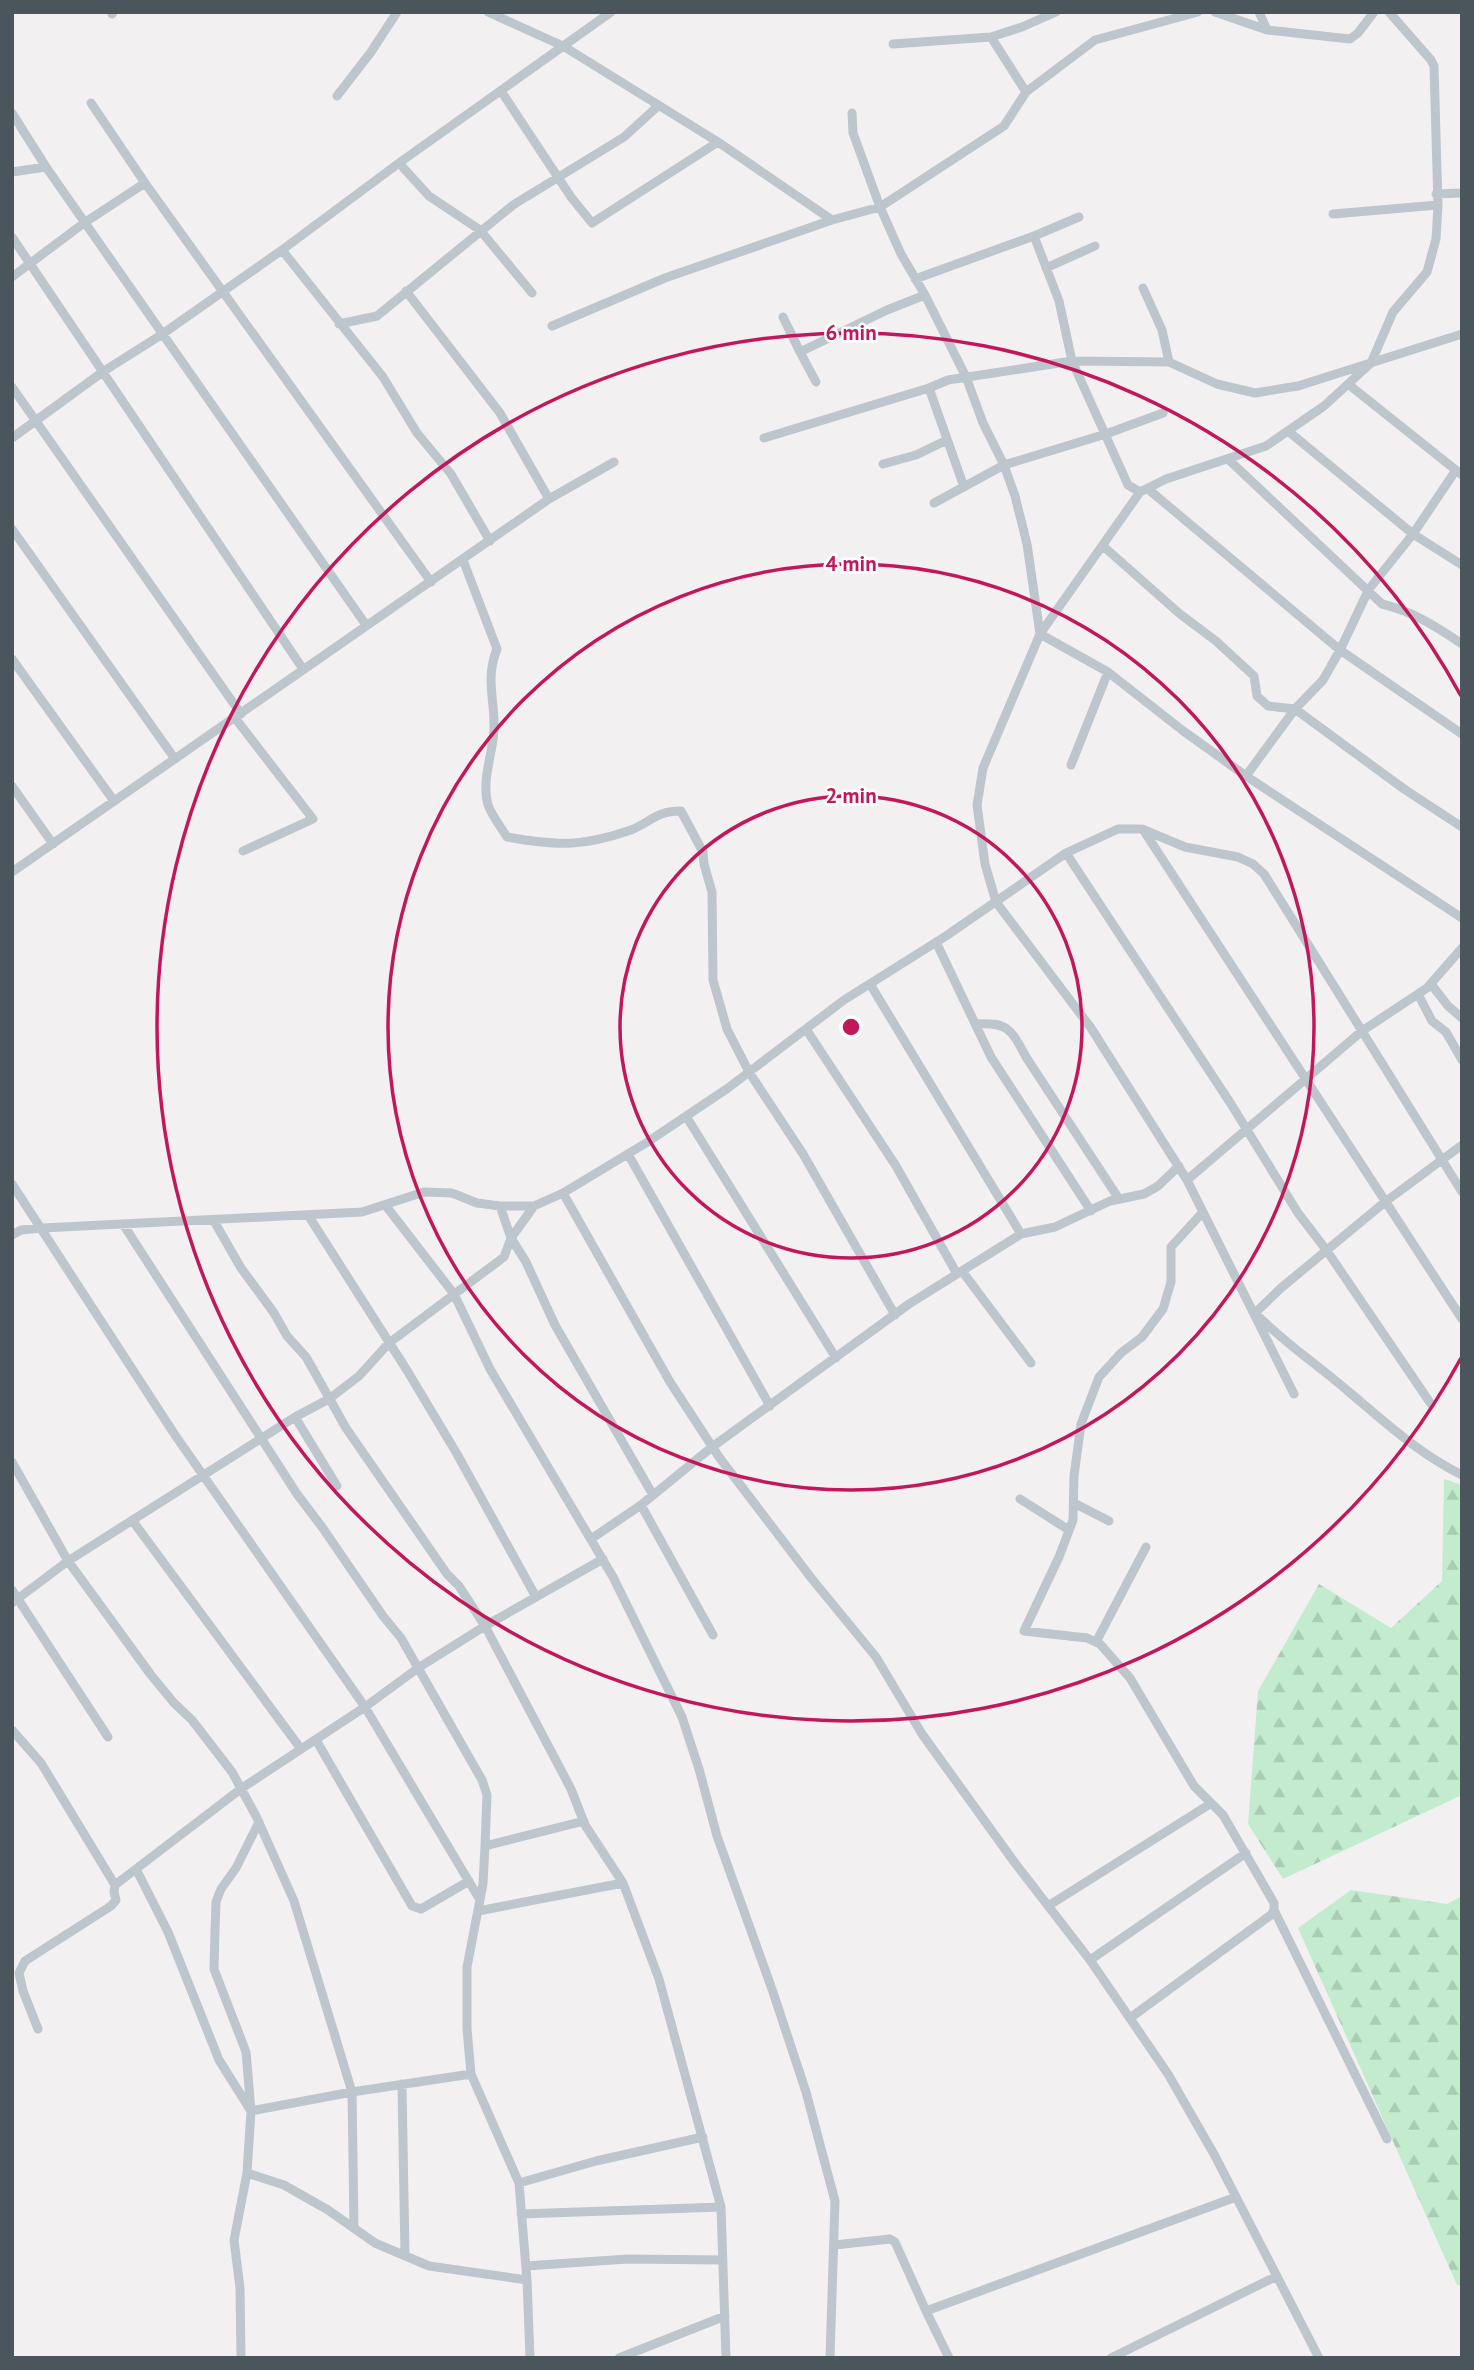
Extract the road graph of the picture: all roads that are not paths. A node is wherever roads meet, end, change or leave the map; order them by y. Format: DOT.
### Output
graph roads {
  1 [pos="397,12"];
  2 [pos="488,12"];
  3 [pos="611,12"];
  4 [pos="1055,12"];
  5 [pos="1198,12"];
  6 [pos="1215,12"];
  7 [pos="1259,12"];
  8 [pos="1374,12"];
  9 [pos="1389,12"];
  10 [pos="1267,30"];
  11 [pos="991,37"];
  12 [pos="893,44"];
  13 [pos="563,46"];
  14 [pos="501,91"];
  15 [pos="1026,92"];
  16 [pos="337,96"];
  17 [pos="91,103"];
  18 [pos="657,106"];
  19 [pos="12,113"];
  20 [pos="852,113"];
  21 [pos="718,142"];
  22 [pos="399,163"];
  23 [pos="46,167"];
  24 [pos="12,172"];
  25 [pos="559,177"];
  26 [pos="145,183"];
  27 [pos="1462,193"];
  28 [pos="1436,194"];
  29 [pos="1438,205"];
  30 [pos="880,207"];
  31 [pos="1333,214"];
  32 [pos="1079,217"];
  33 [pos="832,220"];
  34 [pos="84,223"];
  35 [pos="480,230"];
  36 [pos="1034,236"];
  37 [pos="12,237"];
  38 [pos="1095,246"];
  39 [pos="282,250"];
  40 [pos="29,265"];
  41 [pos="1046,268"];
  42 [pos="12,277"];
  43 [pos="915,279"];
  44 [pos="1143,288"];
  45 [pos="222,290"];
  46 [pos="406,291"];
  47 [pos="532,293"];
  48 [pos="925,295"];
  49 [pos="783,317"];
  50 [pos="339,324"];
  51 [pos="552,326"];
  52 [pos="1462,334"];
  53 [pos="161,335"];
  54 [pos="800,352"];
  55 [pos="1072,360"];
  56 [pos="1169,362"];
  57 [pos="1371,363"];
  58 [pos="104,371"];
  59 [pos="966,377"];
  60 [pos="816,382"];
  61 [pos="1348,384"];
  62 [pos="12,387"];
  63 [pos="929,388"];
  64 [pos="1163,413"];
  65 [pos="36,422"];
  66 [pos="1288,431"];
  67 [pos="1106,435"];
  68 [pos="12,438"];
  69 [pos="764,438"];
  70 [pos="947,440"];
  71 [pos="1229,460"];
  72 [pos="614,462"];
  73 [pos="884,464"];
  74 [pos="1004,465"];
  75 [pos="1459,472"];
  76 [pos="964,487"];
  77 [pos="1144,491"];
  78 [pos="549,499"];
  79 [pos="934,503"];
  80 [pos="12,529"];
  81 [pos="1413,534"];
  82 [pos="491,541"];
  83 [pos="1103,546"];
  84 [pos="463,560"];
  85 [pos="1462,565"];
  86 [pos="431,582"];
  87 [pos="1369,589"];
  88 [pos="366,625"];
  89 [pos="1040,634"];
  90 [pos="1462,644"];
  91 [pos="1340,650"];
  92 [pos="12,659"];
  93 [pos="303,669"];
  94 [pos="1108,672"];
  95 [pos="1295,709"];
  96 [pos="238,716"];
  97 [pos="1462,734"];
  98 [pos="176,759"];
  99 [pos="1071,765"];
  100 [pos="1246,776"];
  101 [pos="12,786"];
  102 [pos="114,801"];
  103 [pos="1462,828"];
  104 [pos="1142,829"];
  105 [pos="53,844"];
  106 [pos="243,851"];
  107 [pos="1066,853"];
  108 [pos="12,872"];
  109 [pos="996,902"];
  110 [pos="1462,918"];
  111 [pos="936,943"];
  112 [pos="1462,948"];
  113 [pos="870,984"];
  114 [pos="1431,984"];
  115 [pos="1418,994"];
  116 [pos="1462,1017"];
  117 [pos="975,1024"];
  118 [pos="806,1029"];
  119 [pos="1362,1031"];
  120 [pos="1462,1060"];
  121 [pos="749,1072"];
  122 [pos="1306,1080"];
  123 [pos="686,1116"];
  124 [pos="1246,1130"];
  125 [pos="1462,1145"];
  126 [pos="628,1154"];
  127 [pos="1441,1159"];
  128 [pos="1179,1166"];
  129 [pos="1187,1180"];
  130 [pos="12,1184"];
  131 [pos="1462,1192"];
  132 [pos="564,1193"];
  133 [pos="1119,1199"];
  134 [pos="1385,1202"];
  135 [pos="386,1206"];
  136 [pos="500,1206"];
  137 [pos="534,1206"];
  138 [pos="1091,1211"];
  139 [pos="1203,1212"];
  140 [pos="308,1215"];
  141 [pos="214,1221"];
  142 [pos="123,1224"];
  143 [pos="42,1228"];
  144 [pos="1021,1234"];
  145 [pos="12,1235"];
  146 [pos="511,1238"];
  147 [pos="1327,1251"];
  148 [pos="959,1273"];
  149 [pos="454,1294"];
  150 [pos="1255,1313"];
  151 [pos="895,1315"];
  152 [pos="1462,1319"];
  153 [pos="389,1343"];
  154 [pos="836,1358"];
  155 [pos="1031,1363"];
  156 [pos="1294,1394"];
  157 [pos="329,1399"];
  158 [pos="1431,1405"];
  159 [pos="770,1406"];
  160 [pos="295,1417"];
  161 [pos="262,1438"];
  162 [pos="712,1447"];
  163 [pos="12,1462"];
  164 [pos="202,1475"];
  165 [pos="1462,1475"];
  166 [pos="337,1486"];
  167 [pos="653,1495"];
  168 [pos="1020,1499"];
  169 [pos="1074,1503"];
  170 [pos="640,1505"];
  171 [pos="132,1520"];
  172 [pos="1109,1521"];
  173 [pos="1069,1530"];
  174 [pos="591,1539"];
  175 [pos="1146,1547"];
  176 [pos="603,1559"];
  177 [pos="68,1561"];
  178 [pos="12,1590"];
  179 [pos="536,1597"];
  180 [pos="15,1601"];
  181 [pos="485,1626"];
  182 [pos="713,1635"];
  183 [pos="1096,1642"];
  184 [pos="418,1668"];
  185 [pos="365,1707"];
  186 [pos="12,1730"];
  187 [pos="108,1737"];
  188 [pos="316,1740"];
  189 [pos="301,1749"];
  190 [pos="242,1788"];
  191 [pos="1210,1804"];
  192 [pos="584,1821"];
  193 [pos="259,1822"];
  194 [pos="485,1846"];
  195 [pos="1246,1853"];
  196 [pos="136,1868"];
  197 [pos="469,1881"];
  198 [pos="622,1883"];
  199 [pos="115,1885"];
  200 [pos="480,1900"];
  201 [pos="1048,1906"];
  202 [pos="1274,1910"];
  203 [pos="478,1911"];
  204 [pos="1090,1960"];
  205 [pos="1130,2018"];
  206 [pos="38,2029"];
  207 [pos="471,2074"];
  208 [pos="402,2084"];
  209 [pos="352,2092"];
  210 [pos="251,2111"];
  211 [pos="703,2137"];
  212 [pos="1387,2139"];
  213 [pos="247,2173"];
  214 [pos="519,2183"];
  215 [pos="1236,2197"];
  216 [pos="721,2207"];
  217 [pos="522,2214"];
  218 [pos="354,2228"];
  219 [pos="835,2245"];
  220 [pos="405,2256"];
  221 [pos="723,2260"];
  222 [pos="526,2266"];
  223 [pos="1277,2276"];
  224 [pos="527,2280"];
  225 [pos="926,2311"];
  226 [pos="726,2316"];
  227 [pos="241,2358"];
  228 [pos="530,2358"];
  229 [pos="619,2358"];
  230 [pos="726,2358"];
  231 [pos="830,2358"];
  232 [pos="949,2358"];
  233 [pos="1111,2358"];
  234 [pos="1319,2358"];
  1 -- 16 [label="street"];
  2 -- 13 [label="street"];
  3 -- 13 [label="street"];
  4 -- 11 [label="street"];
  5 -- 15 [label="street"];
  6 -- 10 [label="street"];
  7 -- 10 [label="street"];
  8 -- 10 [label="street"];
  9 -- 28 [label="street"];
  11 -- 12 [label="street"];
  11 -- 15 [label="street"];
  13 -- 14 [label="street"];
  13 -- 18 [label="street"];
  14 -- 22 [label="street"];
  14 -- 25 [label="street"];
  15 -- 30 [label="street"];
  17 -- 26 [label="street"];
  18 -- 21 [label="street"];
  18 -- 25 [label="street"];
  19 -- 23 [label="street"];
  20 -- 30 [label="street"];
  21 -- 25 [label="street"];
  21 -- 33 [label="street"];
  22 -- 35 [label="street"];
  22 -- 39 [label="street"];
  23 -- 24 [label="street"];
  23 -- 34 [label="street"];
  25 -- 35 [label="street"];
  26 -- 34 [label="street"];
  26 -- 45 [label="street"];
  27 -- 28 [label="street"];
  28 -- 29 [label="street"];
  29 -- 31 [label="street"];
  29 -- 57 [label="street"];
  30 -- 33 [label="street"];
  30 -- 43 [label="street"];
  32 -- 36 [label="street"];
  33 -- 51 [label="street"];
  34 -- 40 [label="street"];
  34 -- 53 [label="street"];
  35 -- 46 [label="street"];
  35 -- 47 [label="street"];
  36 -- 41 [label="street"];
  36 -- 43 [label="street"];
  37 -- 40 [label="street"];
  38 -- 41 [label="street"];
  39 -- 45 [label="street"];
  39 -- 50 [label="street"];
  40 -- 42 [label="street"];
  40 -- 58 [label="street"];
  41 -- 55 [label="street"];
  43 -- 48 [label="street"];
  44 -- 56 [label="street"];
  45 -- 53 [label="street"];
  45 -- 86 [label="street"];
  46 -- 50 [label="street"];
  46 -- 78 [label="street"];
  48 -- 54 [label="street"];
  48 -- 59 [label="street"];
  49 -- 54 [label="street"];
  50 -- 82 [label="street"];
  52 -- 57 [label="street"];
  53 -- 58 [label="street"];
  53 -- 88 [label="street"];
  54 -- 60 [label="street"];
  55 -- 56 [label="street"];
  55 -- 59 [label="street"];
  55 -- 67 [label="street"];
  56 -- 57 [label="street"];
  57 -- 61 [label="street"];
  58 -- 65 [label="street"];
  58 -- 93 [label="street"];
  59 -- 63 [label="street"];
  59 -- 74 [label="street"];
  61 -- 66 [label="street"];
  61 -- 75 [label="street"];
  62 -- 65 [label="street"];
  63 -- 69 [label="street"];
  63 -- 70 [label="street"];
  64 -- 67 [label="street"];
  65 -- 68 [label="street"];
  65 -- 96 [label="street"];
  66 -- 71 [label="street"];
  66 -- 81 [label="street"];
  67 -- 74 [label="street"];
  67 -- 77 [label="street"];
  70 -- 73 [label="street"];
  70 -- 76 [label="street"];
  71 -- 77 [label="street"];
  71 -- 87 [label="street"];
  72 -- 78 [label="street"];
  74 -- 76 [label="street"];
  74 -- 89 [label="street"];
  75 -- 81 [label="street"];
  76 -- 79 [label="street"];
  77 -- 83 [label="street"];
  77 -- 91 [label="street"];
  78 -- 82 [label="street"];
  80 -- 98 [label="street"];
  81 -- 85 [label="street"];
  81 -- 87 [label="street"];
  82 -- 84 [label="street"];
  83 -- 89 [label="street"];
  83 -- 95 [label="street"];
  84 -- 86 [label="street"];
  84 -- 121 [label="street"];
  86 -- 88 [label="street"];
  87 -- 90 [label="street"];
  87 -- 91 [label="street"];
  88 -- 93 [label="street"];
  89 -- 94 [label="street"];
  89 -- 109 [label="street"];
  91 -- 95 [label="street"];
  91 -- 97 [label="street"];
  92 -- 102 [label="street"];
  93 -- 96 [label="street"];
  94 -- 99 [label="street"];
  94 -- 100 [label="street"];
  95 -- 100 [label="street"];
  95 -- 103 [label="street"];
  96 -- 98 [label="street"];
  96 -- 106 [label="street"];
  98 -- 102 [label="street"];
  100 -- 110 [label="street"];
  101 -- 105 [label="street"];
  102 -- 105 [label="street"];
  104 -- 107 [label="street"];
  104 -- 119 [label="street"];
  104 -- 122 [label="street"];
  105 -- 108 [label="street"];
  107 -- 109 [label="street"];
  107 -- 124 [label="street"];
  109 -- 111 [label="street"];
  109 -- 128 [label="street"];
  111 -- 113 [label="street"];
  111 -- 117 [label="street"];
  112 -- 114 [label="street"];
  113 -- 118 [label="street"];
  113 -- 144 [label="street"];
  114 -- 115 [label="street"];
  114 -- 116 [label="street"];
  115 -- 119 [label="street"];
  115 -- 120 [label="street"];
  117 -- 133 [label="street"];
  117 -- 138 [label="street"];
  118 -- 121 [label="street"];
  118 -- 148 [label="street"];
  119 -- 122 [label="street"];
  119 -- 127 [label="street"];
  121 -- 123 [label="street"];
  121 -- 151 [label="street"];
  122 -- 124 [label="street"];
  122 -- 134 [label="street"];
  123 -- 126 [label="street"];
  123 -- 154 [label="street"];
  124 -- 129 [label="street"];
  124 -- 147 [label="street"];
  125 -- 127 [label="street"];
  126 -- 132 [label="street"];
  126 -- 159 [label="street"];
  127 -- 131 [label="street"];
  127 -- 134 [label="street"];
  128 -- 129 [label="street"];
  128 -- 133 [label="street"];
  129 -- 139 [label="street"];
  130 -- 143 [label="street"];
  132 -- 137 [label="street"];
  132 -- 162 [label="street"];
  133 -- 138 [label="street"];
  134 -- 147 [label="street"];
  134 -- 152 [label="street"];
  135 -- 136 [label="street"];
  135 -- 140 [label="street"];
  135 -- 149 [label="street"];
  136 -- 137 [label="street"];
  136 -- 146 [label="street"];
  137 -- 146 [label="street"];
  138 -- 144 [label="street"];
  139 -- 150 [label="street"];
  139 -- 169 [label="street"];
  140 -- 141 [label="street"];
  140 -- 153 [label="street"];
  141 -- 142 [label="street"];
  141 -- 157 [label="street"];
  142 -- 143 [label="street"];
  142 -- 161 [label="street"];
  143 -- 145 [label="street"];
  143 -- 164 [label="street"];
  144 -- 148 [label="street"];
  146 -- 149 [label="street"];
  146 -- 167 [label="street"];
  147 -- 150 [label="street"];
  147 -- 158 [label="street"];
  148 -- 151 [label="street"];
  148 -- 155 [label="street"];
  149 -- 153 [label="street"];
  149 -- 174 [label="street"];
  150 -- 156 [label="street"];
  150 -- 165 [label="street"];
  151 -- 154 [label="street"];
  153 -- 157 [label="street"];
  153 -- 179 [label="street"];
  154 -- 159 [label="street"];
  157 -- 160 [label="street"];
  157 -- 181 [label="street"];
  159 -- 162 [label="street"];
  160 -- 161 [label="street"];
  160 -- 166 [label="street"];
  161 -- 164 [label="street"];
  161 -- 184 [label="street"];
  162 -- 167 [label="street"];
  162 -- 201 [label="street"];
  163 -- 177 [label="street"];
  164 -- 171 [label="street"];
  164 -- 185 [label="street"];
  167 -- 170 [label="street"];
  168 -- 173 [label="street"];
  169 -- 172 [label="street"];
  169 -- 173 [label="street"];
  170 -- 174 [label="street"];
  170 -- 182 [label="street"];
  171 -- 177 [label="street"];
  171 -- 189 [label="street"];
  173 -- 183 [label="street"];
  174 -- 176 [label="street"];
  175 -- 183 [label="street"];
  176 -- 179 [label="street"];
  176 -- 219 [label="street"];
  177 -- 180 [label="street"];
  177 -- 190 [label="street"];
  178 -- 180 [label="street"];
  179 -- 181 [label="street"];
  180 -- 187 [label="street"];
  181 -- 184 [label="street"];
  181 -- 192 [label="street"];
  183 -- 191 [label="street"];
  184 -- 185 [label="street"];
  184 -- 194 [label="street"];
  185 -- 188 [label="street"];
  185 -- 197 [label="street"];
  186 -- 199 [label="street"];
  188 -- 189 [label="street"];
  188 -- 197 [label="street"];
  189 -- 190 [label="street"];
  190 -- 193 [label="street"];
  190 -- 196 [label="street"];
  191 -- 195 [label="street"];
  191 -- 201 [label="street"];
  192 -- 194 [label="street"];
  192 -- 198 [label="street"];
  193 -- 209 [label="street"];
  193 -- 210 [label="street"];
  194 -- 200 [label="street"];
  195 -- 202 [label="street"];
  195 -- 204 [label="street"];
  196 -- 199 [label="street"];
  196 -- 210 [label="street"];
  197 -- 200 [label="street"];
  198 -- 203 [label="street"];
  198 -- 211 [label="street"];
  199 -- 206 [label="street"];
  200 -- 203 [label="street"];
  201 -- 204 [label="street"];
  202 -- 205 [label="street"];
  202 -- 212 [label="street"];
  203 -- 207 [label="street"];
  204 -- 205 [label="street"];
  205 -- 215 [label="street"];
  207 -- 208 [label="street"];
  207 -- 214 [label="street"];
  208 -- 209 [label="street"];
  208 -- 220 [label="street"];
  209 -- 210 [label="street"];
  209 -- 218 [label="street"];
  210 -- 213 [label="street"];
  211 -- 214 [label="street"];
  211 -- 216 [label="street"];
  213 -- 218 [label="street"];
  213 -- 227 [label="street"];
  214 -- 217 [label="street"];
  215 -- 223 [label="street"];
  215 -- 225 [label="street"];
  216 -- 217 [label="street"];
  216 -- 221 [label="street"];
  217 -- 222 [label="street"];
  218 -- 220 [label="street"];
  219 -- 225 [label="street"];
  219 -- 231 [label="street"];
  220 -- 224 [label="street"];
  221 -- 222 [label="street"];
  221 -- 226 [label="street"];
  222 -- 224 [label="street"];
  223 -- 233 [label="street"];
  223 -- 234 [label="street"];
  224 -- 228 [label="street"];
  225 -- 232 [label="street"];
  226 -- 229 [label="street"];
  226 -- 230 [label="street"];
}
